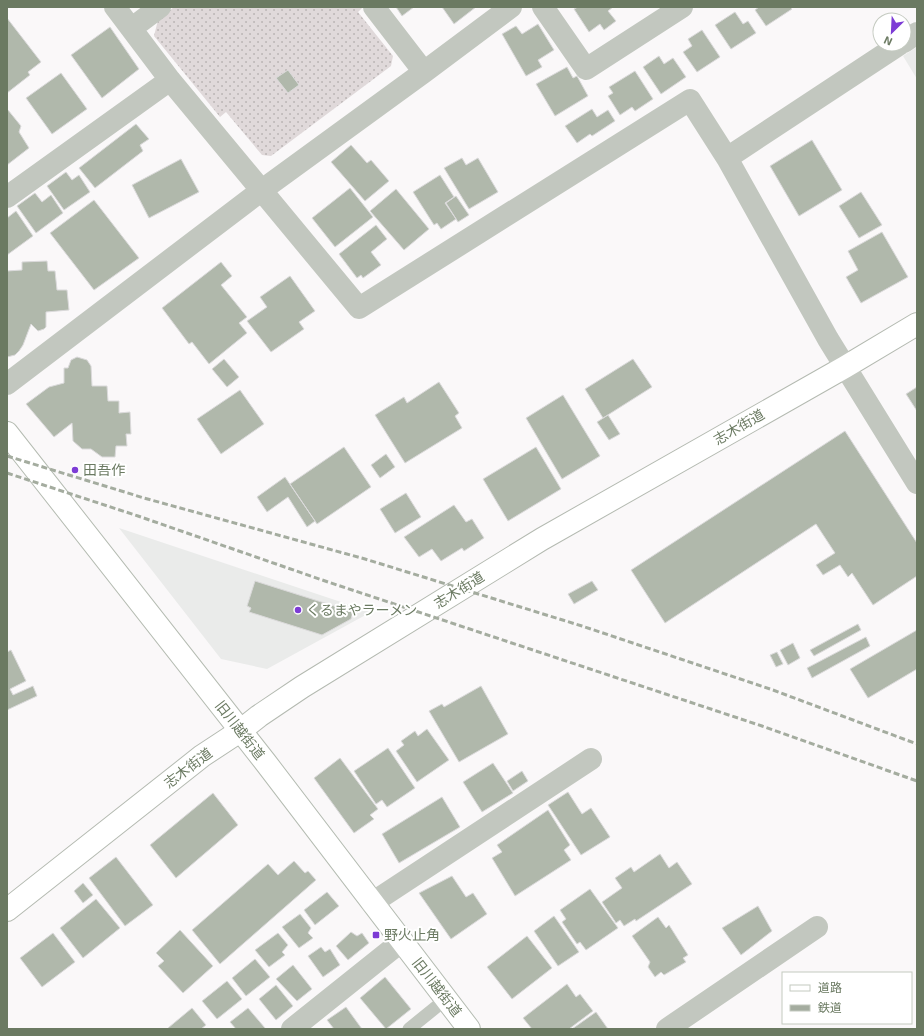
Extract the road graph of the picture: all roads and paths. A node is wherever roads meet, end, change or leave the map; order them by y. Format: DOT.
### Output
graph roads {
  1 [pos="115,7"];
  2 [pos="160,7"];
  3 [pos="374,7"];
  4 [pos="511,7"];
  5 [pos="543,7"];
  6 [pos="682,7"];
  7 [pos="132,28"];
  8 [pos="888,52"];
  9 [pos="424,72"];
  10 [pos="170,80"];
  11 [pos="727,158"];
  12 [pos="262,190"];
  13 [pos="7,197"];
  14 [pos="917,324"];
  15 [pos="845,367"];
  16 [pos="7,384"];
  17 [pos="7,433"];
  18 [pos="917,483"];
  19 [pos="240,731"];
  20 [pos="591,759"];
  21 [pos="372,903"];
  22 [pos="7,910"];
  23 [pos="817,927"];
  24 [pos="402,941"];
  25 [pos="446,999"];
  26 [pos="292,1029"];
  27 [pos="409,1029"];
  28 [pos="469,1029"];
  29 [pos="667,1029"];
  1 -- 7 [label="street"];
  2 -- 7 [label="street"];
  3 -- 9 [label="street"];
  4 -- 9 [label="street"];
  5 -- 6 [label="street"];
  7 -- 10 [label="street"];
  8 -- 11 [label="street"];
  9 -- 12 [label="street"];
  10 -- 12 [label="street"];
  10 -- 13 [label="street"];
  11 -- 12 [label="street"];
  11 -- 15 [label="street"];
  12 -- 16 [label="street"];
  14 -- 15 [label="main road, 志木街道"];
  15 -- 18 [label="street"];
  15 -- 19 [label="main road, 志木街道"];
  17 -- 19 [label="main road, 旧川越街道"];
  19 -- 21 [label="main road, 旧川越街道"];
  19 -- 22 [label="main road, 志木街道"];
  20 -- 21 [label="street"];
  21 -- 24 [label="main road, 旧川越街道"];
  23 -- 29 [label="street"];
  24 -- 25 [label="main road, 旧川越街道"];
  24 -- 26 [label="street"];
  25 -- 27 [label="lane"];
  25 -- 28 [label="main road, 旧川越街道"];
}
